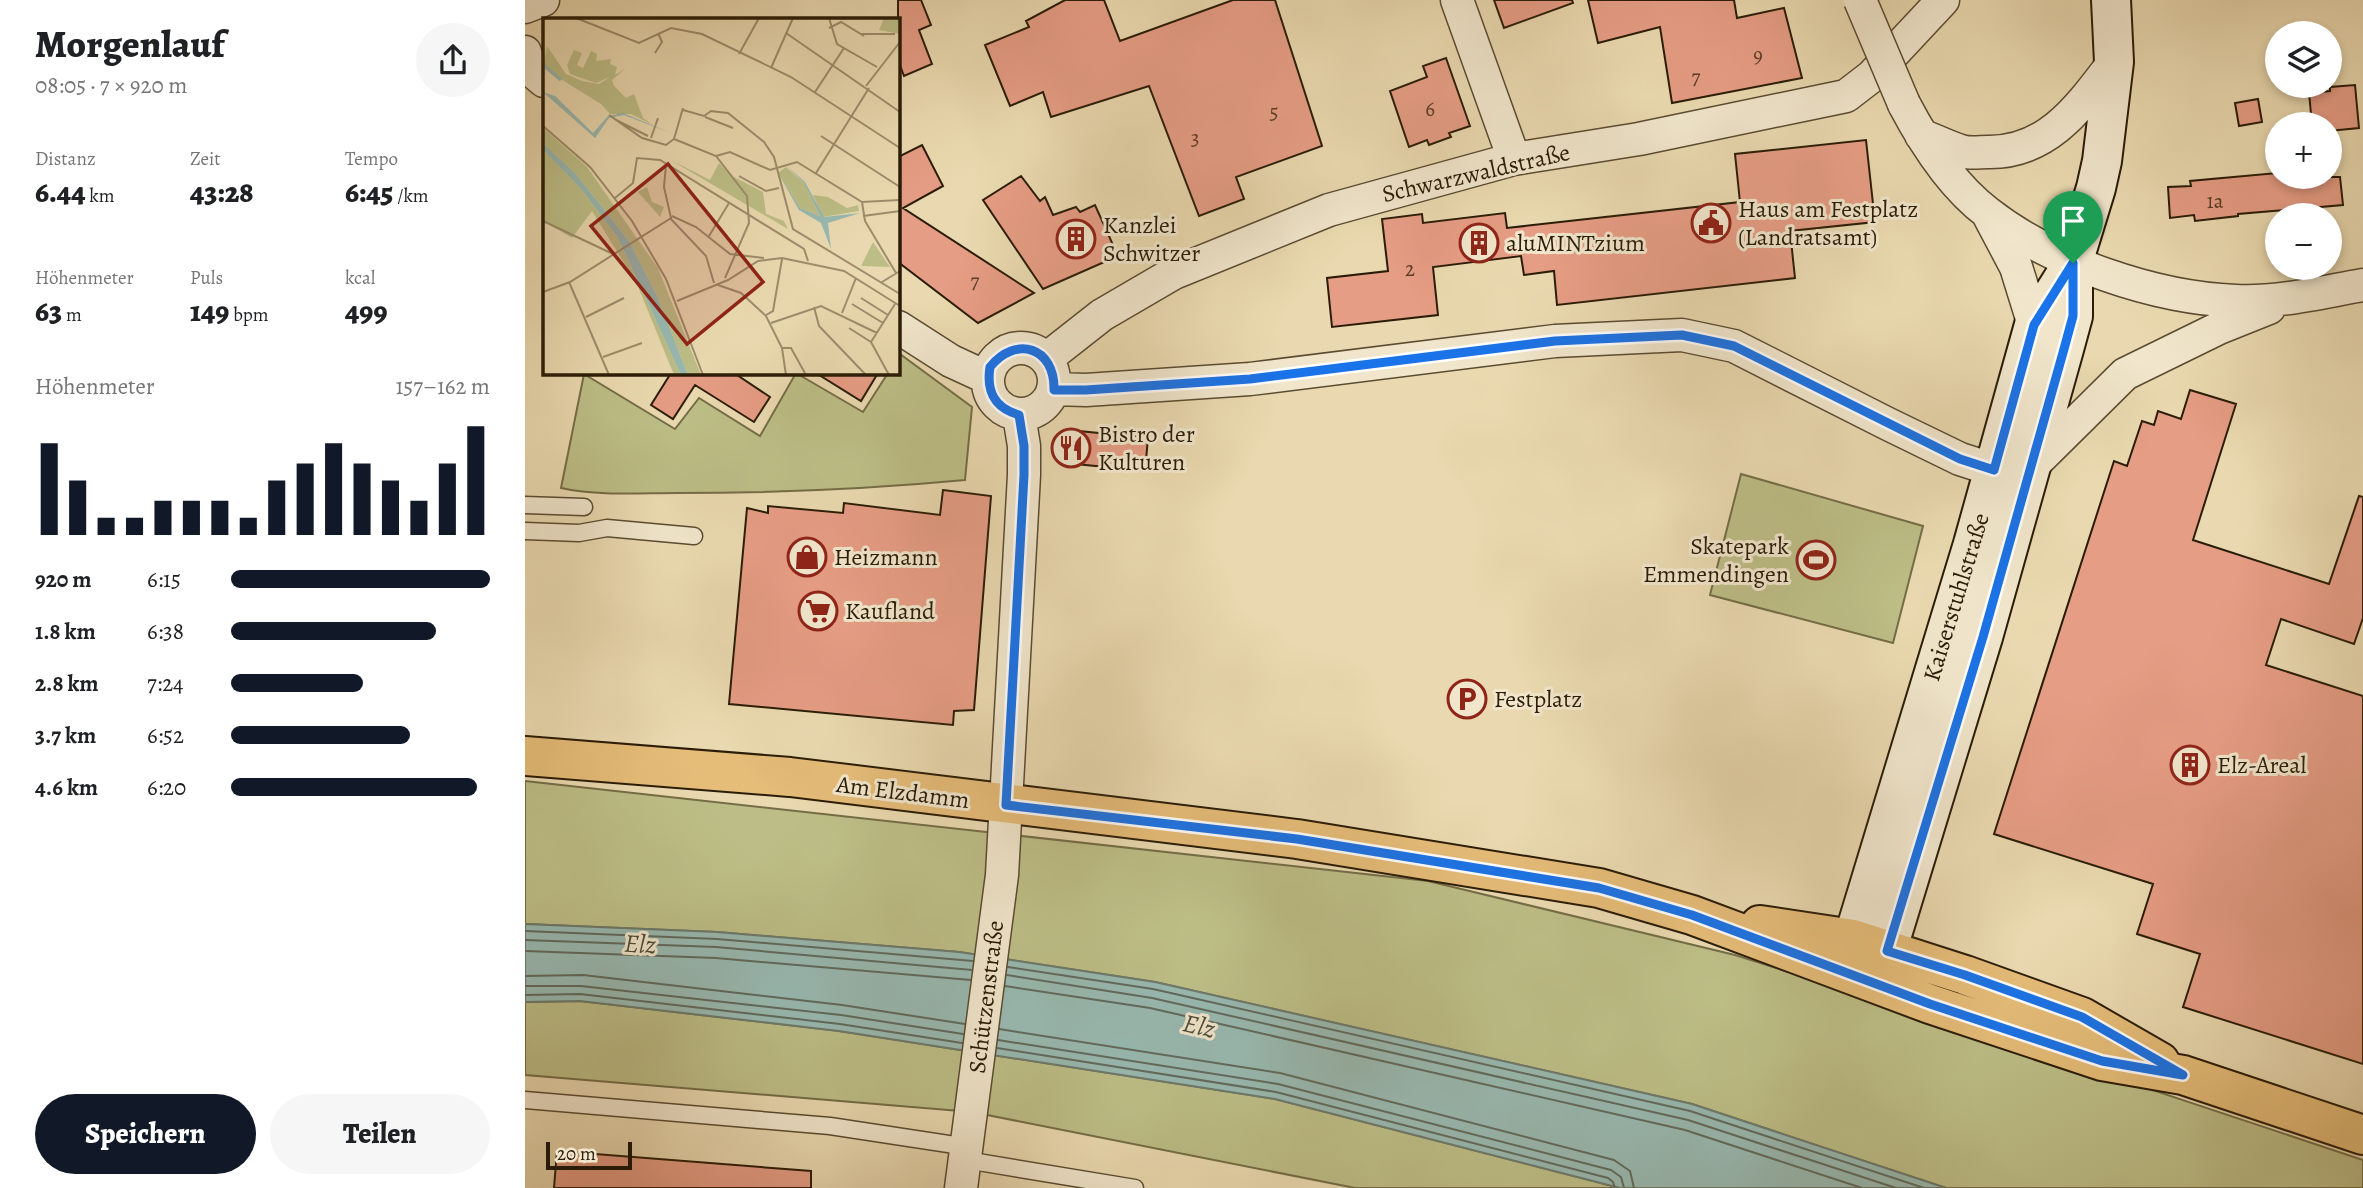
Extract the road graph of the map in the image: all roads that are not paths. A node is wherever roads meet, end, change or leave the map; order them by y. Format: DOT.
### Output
graph roads {
  1 [pos="543,0"];
  2 [pos="1457,0"];
  3 [pos="1860,0"];
  4 [pos="1943,0"];
  5 [pos="2111,0"];
  6 [pos="525,7"];
  7 [pos="525,52"];
  8 [pos="2114,62"];
  9 [pos="543,80"];
  10 [pos="1921,135"];
  11 [pos="1514,159"];
  12 [pos="1988,213"];
  13 [pos="2073,263"];
  14 [pos="2363,285"];
  15 [pos="2296,297"];
  16 [pos="2034,325"];
  17 [pos="899,328"];
  18 [pos="1046,359"];
  19 [pos="988,378"];
  20 [pos="1054,390"];
  21 [pos="1019,415"];
  22 [pos="2012,469"];
  23 [pos="525,505"];
  24 [pos="584,507"];
  25 [pos="525,531"];
  26 [pos="694,537"];
  27 [pos="525,756"];
  28 [pos="1006,805"];
  29 [pos="1692,915"];
  30 [pos="1871,958"];
  31 [pos="525,1100"];
  32 [pos="2363,1135"];
  33 [pos="965,1165"];
  34 [pos="1135,1188"];
  1 -- 6 [label="street"];
  2 -- 11 [label="street"];
  3 -- 10 [label="street, bridge"];
  4 -- 11 [label="street, Schwarzwaldstraße"];
  5 -- 8 [label="main road, Kaiserstuhlstraße"];
  7 -- 9 [label="street"];
  8 -- 10 [label="street"];
  8 -- 13 [label="main road, Kaiserstuhlstraße"];
  10 -- 12 [label="street"];
  11 -- 18 [label="street, Schwarzwaldstraße"];
  12 -- 13 [label="street"];
  12 -- 16 [label="street"];
  13 -- 15 [label="street"];
  13 -- 16 [label="main road, Kaiserstuhlstraße"];
  13 -- 22 [label="main road, Kaiserstuhlstraße"];
  14 -- 15 [label="street"];
  15 -- 22 [label="street"];
  16 -- 22 [label="main road, Kaiserstuhlstraße"];
  17 -- 19 [label="street"];
  18 -- 19 [label="street"];
  18 -- 20 [label="street"];
  19 -- 21 [label="street"];
  20 -- 21 [label="street"];
  20 -- 22 [label="street"];
  21 -- 28 [label="street, Schützenstraße"];
  22 -- 30 [label="main road, Kaiserstuhlstraße"];
  23 -- 24 [label="lane"];
  25 -- 26 [label="lane"];
  27 -- 28 [label="main road, Am Elzdamm"];
  28 -- 29 [label="main road, Am Elzdamm"];
  28 -- 33 [label="street, Schützenstraße"];
  29 -- 30 [label="main road, Am Elzdamm"];
  29 -- 30 [label="main road, Am Elzdamm"];
  30 -- 32 [label="main road, Am Elzdamm"];
  31 -- 33 [label="lane"];
  33 -- 34 [label="lane"];
}
